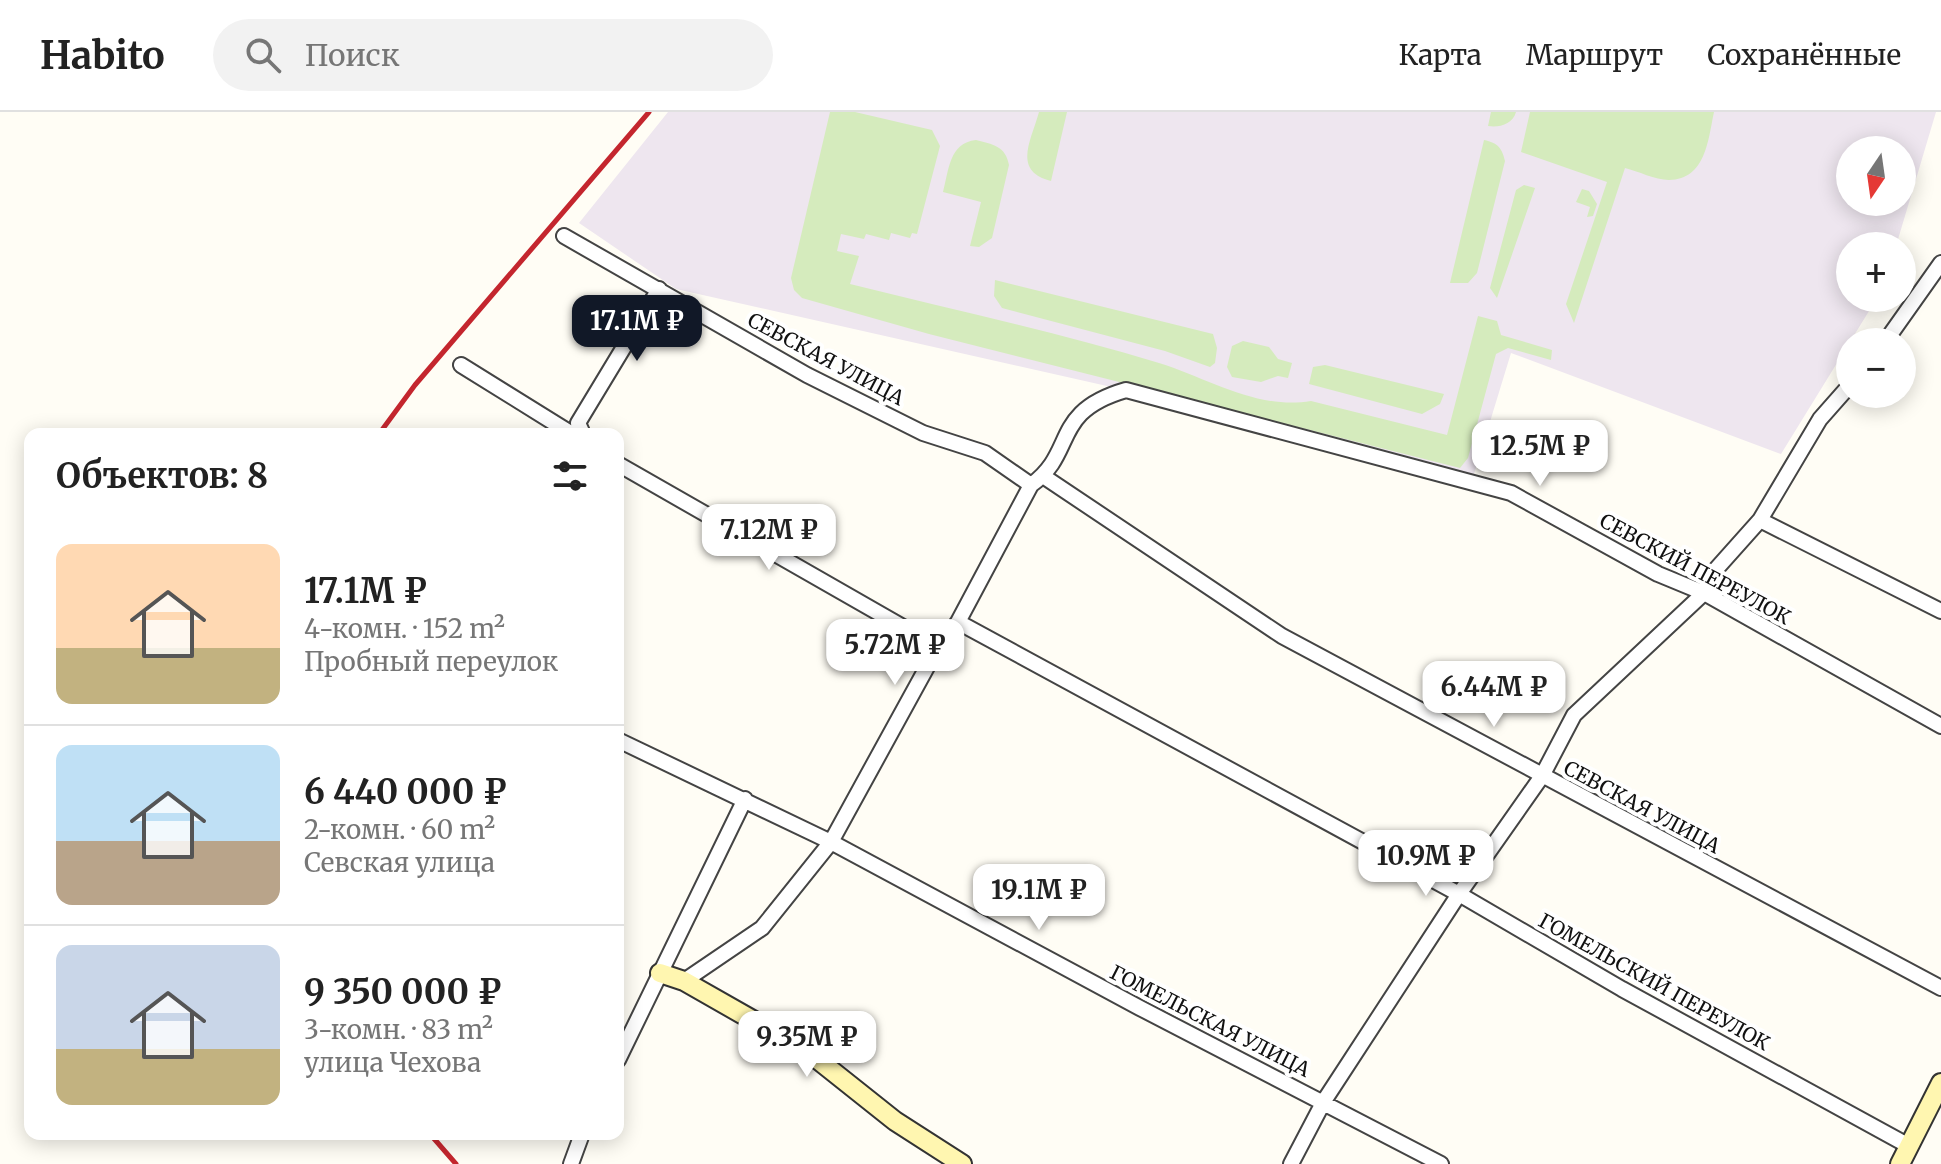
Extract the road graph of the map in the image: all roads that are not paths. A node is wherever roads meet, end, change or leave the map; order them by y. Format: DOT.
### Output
graph roads {
  1 [pos="564,236"];
  2 [pos="1940,266"];
  3 [pos="659,289"];
  4 [pos="1895,328"];
  5 [pos="461,365"];
  6 [pos="1836,401"];
  7 [pos="562,428"];
  8 [pos="580,428"];
  9 [pos="624,467"];
  10 [pos="1037,481"];
  11 [pos="1760,520"];
  12 [pos="1704,593"];
  13 [pos="1941,611"];
  14 [pos="958,622"];
  15 [pos="938,647"];
  16 [pos="1941,726"];
  17 [pos="624,743"];
  18 [pos="1542,776"];
  19 [pos="745,799"];
  20 [pos="831,842"];
  21 [pos="1459,894"];
  22 [pos="660,973"];
  23 [pos="684,981"];
  24 [pos="1941,988"];
  25 [pos="624,1048"];
  26 [pos="1941,1083"];
  27 [pos="1324,1101"];
  28 [pos="580,1140"];
  29 [pos="1909,1146"];
  30 [pos="571,1164"];
  31 [pos="962,1164"];
  32 [pos="1291,1164"];
  33 [pos="1441,1164"];
  34 [pos="1900,1164"];
  1 -- 3 [label="street, СЕВСКАЯ УЛИЦА"];
  2 -- 4 [label="street"];
  3 -- 8 [label="street"];
  3 -- 10 [label="street, СЕВСКАЯ УЛИЦА"];
  5 -- 7 [label="street"];
  6 -- 11 [label="street"];
  9 -- 15 [label="street"];
  10 -- 12 [label="street, СЕВСКИЙ ПЕРЕУЛОК"];
  10 -- 14 [label="street"];
  10 -- 18 [label="street, СЕВСКАЯ УЛИЦА"];
  11 -- 12 [label="street"];
  11 -- 13 [label="street"];
  12 -- 16 [label="street, СЕВСКИЙ ПЕРЕУЛОК"];
  12 -- 18 [label="street"];
  14 -- 15 [label="street"];
  14 -- 21 [label="street, ГОМЕЛЬСКИЙ ПЕРЕУЛОК"];
  15 -- 20 [label="street"];
  17 -- 19 [label="street, ГОМЕЛЬСКАЯ УЛИЦА"];
  18 -- 21 [label="street"];
  18 -- 24 [label="street, СЕВСКАЯ УЛИЦА"];
  19 -- 20 [label="street, ГОМЕЛЬСКАЯ УЛИЦА"];
  19 -- 22 [label="street"];
  20 -- 23 [label="street"];
  20 -- 27 [label="street, ГОМЕЛЬСКАЯ УЛИЦА"];
  21 -- 27 [label="street"];
  21 -- 29 [label="street, ГОМЕЛЬСКИЙ ПЕРЕУЛОК"];
  22 -- 23 [label="street"];
  22 -- 25 [label="street"];
  23 -- 31 [label="street"];
  26 -- 29 [label="street"];
  27 -- 32 [label="street"];
  27 -- 33 [label="street, ГОМЕЛЬСКАЯ УЛИЦА"];
  28 -- 30 [label="street"];
  29 -- 34 [label="street"];
}
